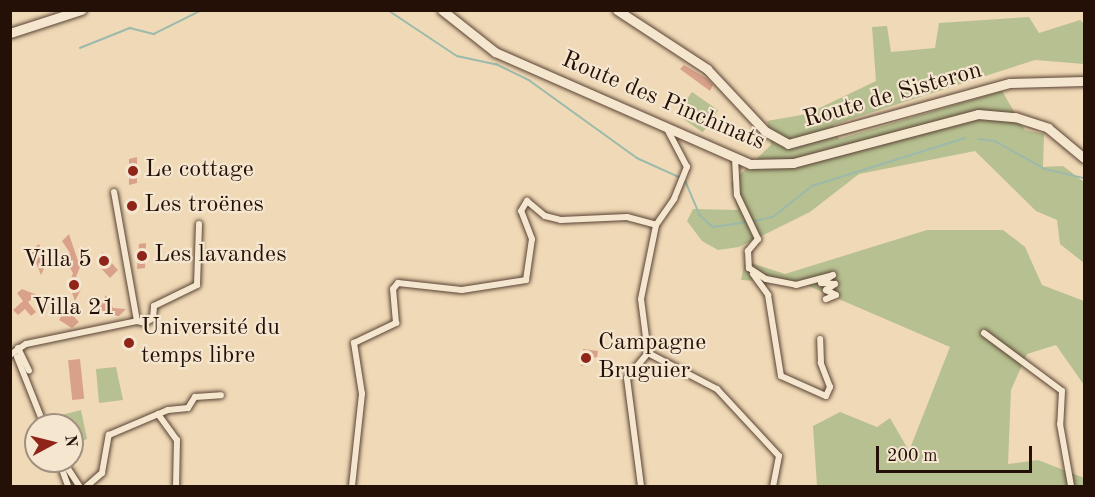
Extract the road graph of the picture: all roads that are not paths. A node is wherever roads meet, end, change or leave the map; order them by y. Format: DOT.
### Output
graph roads {
  1 [pos="442,10"];
  2 [pos="617,10"];
  3 [pos="78,11"];
  4 [pos="10,33"];
  5 [pos="1084,81"];
  6 [pos="666,127"];
  7 [pos="735,158"];
  8 [pos="1084,158"];
  9 [pos="114,192"];
  10 [pos="200,224"];
  11 [pos="656,225"];
  12 [pos="753,274"];
  13 [pos="826,299"];
  14 [pos="137,321"];
  15 [pos="984,333"];
  16 [pos="819,339"];
  17 [pos="648,352"];
  18 [pos="16,354"];
  19 [pos="221,395"];
  20 [pos="39,413"];
  21 [pos="158,414"];
  22 [pos="74,484"];
  23 [pos="90,484"];
  24 [pos="176,486"];
  25 [pos="352,486"];
  26 [pos="641,486"];
  27 [pos="773,486"];
  28 [pos="1071,486"];
  1 -- 6 [label="street, Route des Pinchinats"];
  2 -- 5 [label="street, Route de Sisteron"];
  3 -- 4 [label="street"];
  6 -- 7 [label="street, Route des Pinchinats"];
  6 -- 11 [label="street"];
  7 -- 8 [label="street, Route des Pinchinats"];
  7 -- 12 [label="street"];
  9 -- 14 [label="street"];
  10 -- 14 [label="street"];
  11 -- 17 [label="street"];
  11 -- 25 [label="street"];
  12 -- 13 [label="street"];
  12 -- 16 [label="street"];
  14 -- 18 [label="street"];
  15 -- 28 [label="street"];
  17 -- 26 [label="street"];
  17 -- 27 [label="street"];
  18 -- 20 [label="street"];
  19 -- 21 [label="street"];
  21 -- 23 [label="street"];
  21 -- 24 [label="street"];
  22 -- 23 [label="street"];
}
